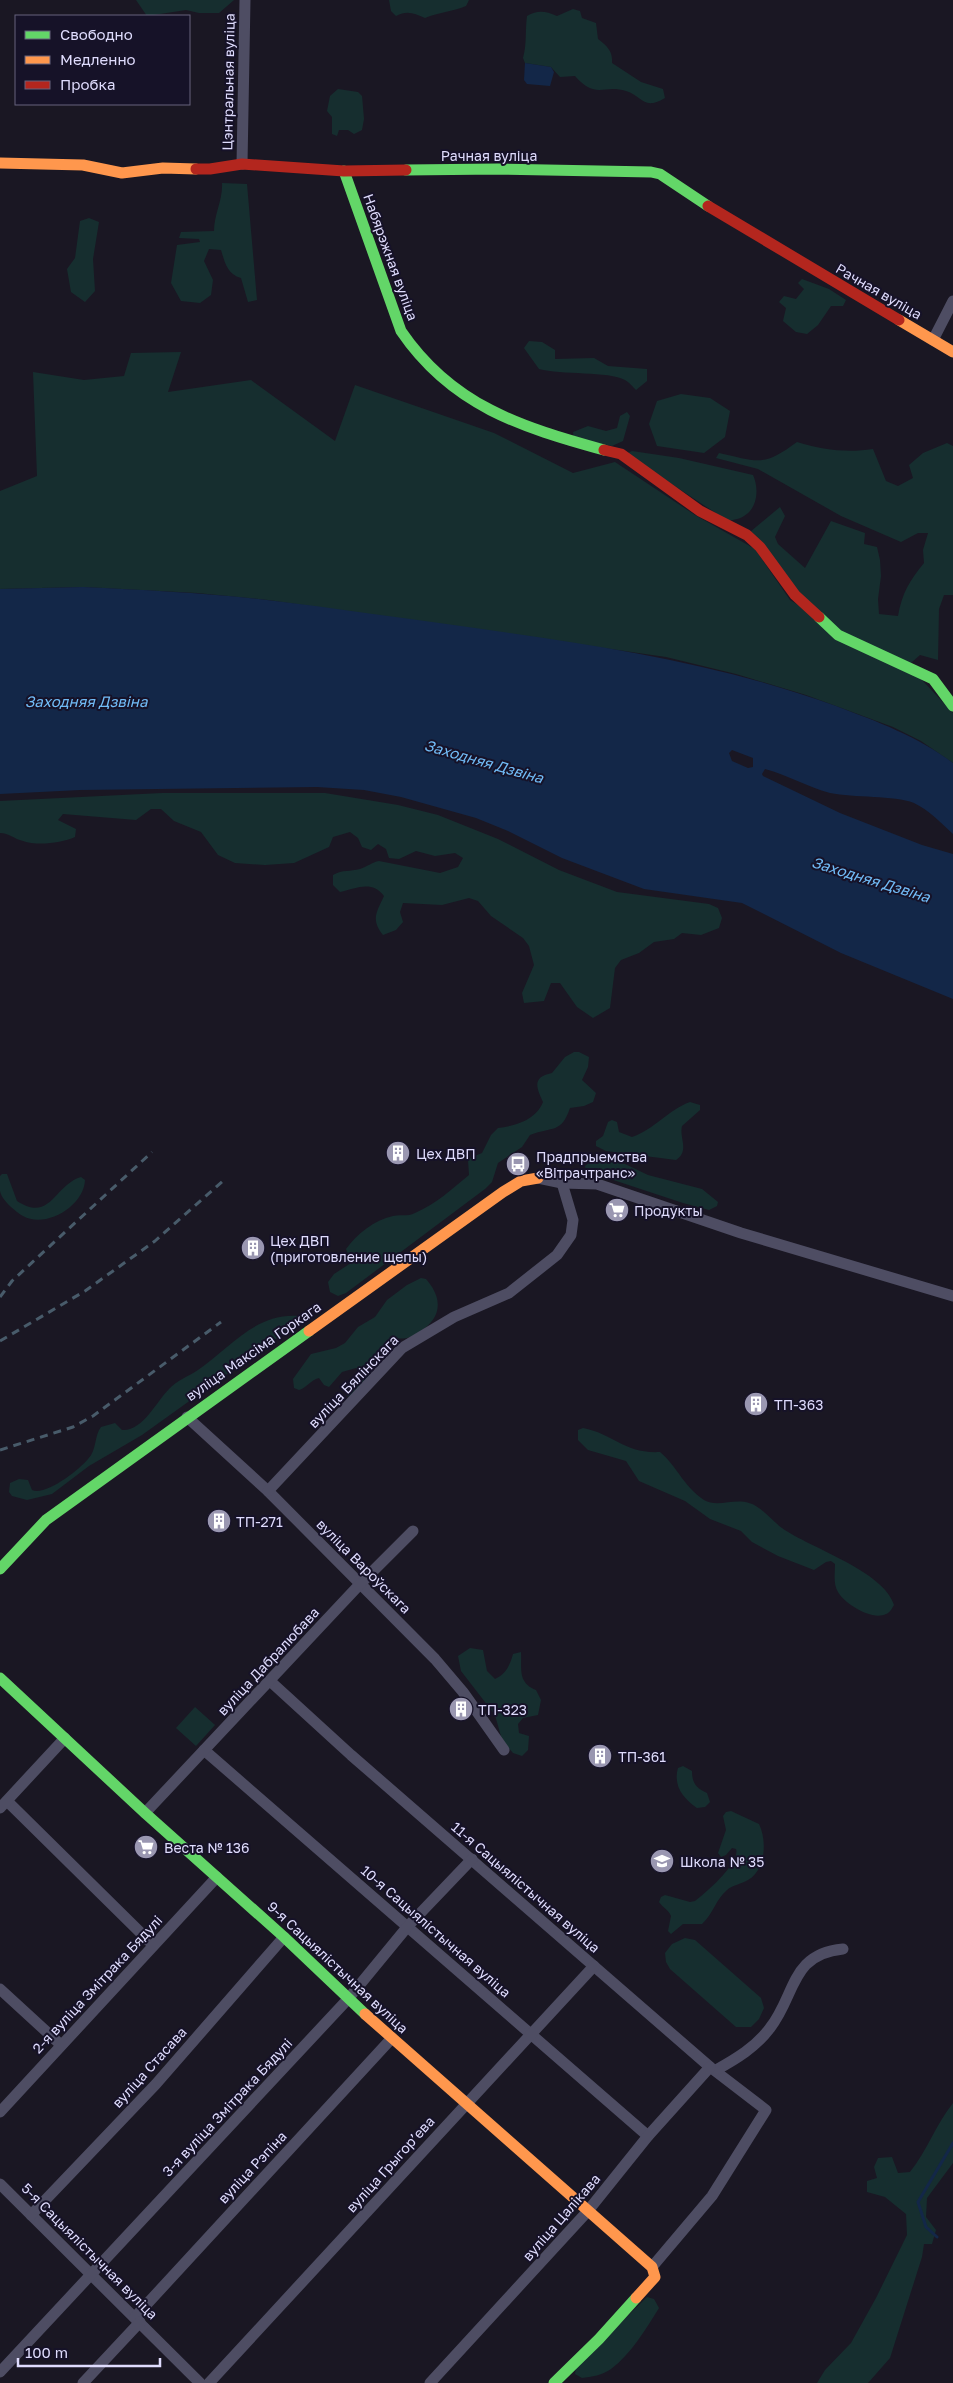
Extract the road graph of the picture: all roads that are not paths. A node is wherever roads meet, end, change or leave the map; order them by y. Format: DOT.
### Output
graph roads {
  1 [pos="245,0"];
  2 [pos="0,163"];
  3 [pos="242,164"];
  4 [pos="344,171"];
  5 [pos="953,302"];
  6 [pos="933,340"];
  7 [pos="953,352"];
  8 [pos="953,706"];
  9 [pos="562,1183"];
  10 [pos="953,1296"];
  11 [pos="187,1417"];
  12 [pos="268,1491"];
  13 [pos="413,1531"];
  14 [pos="0,1569"];
  15 [pos="361,1583"];
  16 [pos="0,1678"];
  17 [pos="270,1681"];
  18 [pos="65,1738"];
  19 [pos="204,1750"];
  20 [pos="504,1750"];
  21 [pos="4,1804"];
  22 [pos="146,1813"];
  23 [pos="472,1859"];
  24 [pos="217,1877"];
  25 [pos="408,1926"];
  26 [pos="284,1936"];
  27 [pos="152,1945"];
  28 [pos="843,1949"];
  29 [pos="594,1966"];
  30 [pos="0,1989"];
  31 [pos="348,1999"];
  32 [pos="531,2033"];
  33 [pos="392,2038"];
  34 [pos="61,2045"];
  35 [pos="713,2069"];
  36 [pos="466,2102"];
  37 [pos="0,2112"];
  38 [pos="648,2136"];
  39 [pos="0,2184"];
  40 [pos="587,2212"];
  41 [pos="31,2214"];
  42 [pos="654,2272"];
  43 [pos="92,2274"];
  44 [pos="137,2320"];
  45 [pos="0,2372"];
  46 [pos="83,2383"];
  47 [pos="200,2383"];
  48 [pos="209,2383"];
  49 [pos="430,2383"];
  50 [pos="554,2383"];
  1 -- 3 [label="street, Цэнтральная вуліца"];
  2 -- 3 [label="street, Рачная вуліца"];
  3 -- 4 [label="street, Рачная вуліца"];
  4 -- 6 [label="street, Рачная вуліца"];
  4 -- 8 [label="street, Набярэжная вуліца"];
  5 -- 6 [label="street"];
  6 -- 7 [label="street, Рачная вуліца"];
  9 -- 10 [label="street"];
  9 -- 11 [label="street, вуліца Максіма Горкага"];
  9 -- 12 [label="street, вуліца Бялінскага"];
  11 -- 12 [label="street, вуліца Вароўскага"];
  11 -- 14 [label="street, вуліца Максіма Горкага"];
  12 -- 15 [label="street, вуліца Вароўскага"];
  13 -- 15 [label="street, вуліца Дабралюбава"];
  15 -- 17 [label="street, вуліца Дабралюбава"];
  15 -- 20 [label="street, вуліца Вароўскага"];
  16 -- 18 [label="street, 9-я Сацыялістычная вуліца"];
  17 -- 19 [label="street, вуліца Дабралюбава"];
  17 -- 23 [label="street, 11-я Сацыялістычная вуліца"];
  18 -- 21 [label="street"];
  18 -- 22 [label="street, 9-я Сацыялістычная вуліца"];
  19 -- 22 [label="street, вуліца Дабралюбава"];
  19 -- 25 [label="street, 10-я Сацыялістычная вуліца"];
  21 -- 27 [label="street"];
  22 -- 24 [label="street, 9-я Сацыялістычная вуліца"];
  23 -- 25 [label="street, 3-я вуліца Змітрака Бядулі"];
  23 -- 29 [label="street, 11-я Сацыялістычная вуліца"];
  24 -- 26 [label="street, 9-я Сацыялістычная вуліца"];
  24 -- 27 [label="street, 2-я вуліца Змітрака Бядулі"];
  25 -- 31 [label="street, 3-я вуліца Змітрака Бядулі"];
  25 -- 32 [label="street, 10-я Сацыялістычная вуліца"];
  26 -- 31 [label="street, 9-я Сацыялістычная вуліца"];
  26 -- 41 [label="street, вуліца Стасава"];
  27 -- 34 [label="street, 2-я вуліца Змітрака Бядулі"];
  28 -- 35 [label="street"];
  29 -- 32 [label="street, вуліца Грыгорʼева"];
  29 -- 35 [label="street, 11-я Сацыялістычная вуліца"];
  30 -- 34 [label="street"];
  31 -- 33 [label="street, 9-я Сацыялістычная вуліца"];
  31 -- 43 [label="street, 3-я вуліца Змітрака Бядулі"];
  32 -- 36 [label="street, вуліца Грыгорʼева"];
  32 -- 38 [label="street, 10-я Сацыялістычная вуліца"];
  33 -- 36 [label="street, 9-я Сацыялістычная вуліца"];
  33 -- 44 [label="street, вуліца Рэпіна"];
  34 -- 37 [label="street, 2-я вуліца Змітрака Бядулі"];
  35 -- 38 [label="street, вуліца Цалікава"];
  35 -- 42 [label="street, 11-я Сацыялістычная вуліца"];
  36 -- 40 [label="street, 9-я Сацыялістычная вуліца"];
  36 -- 48 [label="street, вуліца Грыгорʼева"];
  38 -- 40 [label="street, вуліца Цалікава"];
  39 -- 41 [label="street, 5-я Сацыялістычная вуліца"];
  40 -- 42 [label="street, 9-я Сацыялістычная вуліца"];
  40 -- 49 [label="street, вуліца Цалікава"];
  41 -- 43 [label="street, 5-я Сацыялістычная вуліца"];
  42 -- 50 [label="street"];
  43 -- 44 [label="street, 5-я Сацыялістычная вуліца"];
  43 -- 45 [label="street, 3-я вуліца Змітрака Бядулі"];
  44 -- 46 [label="street, вуліца Рэпіна"];
  44 -- 47 [label="street, 5-я Сацыялістычная вуліца"];
}
